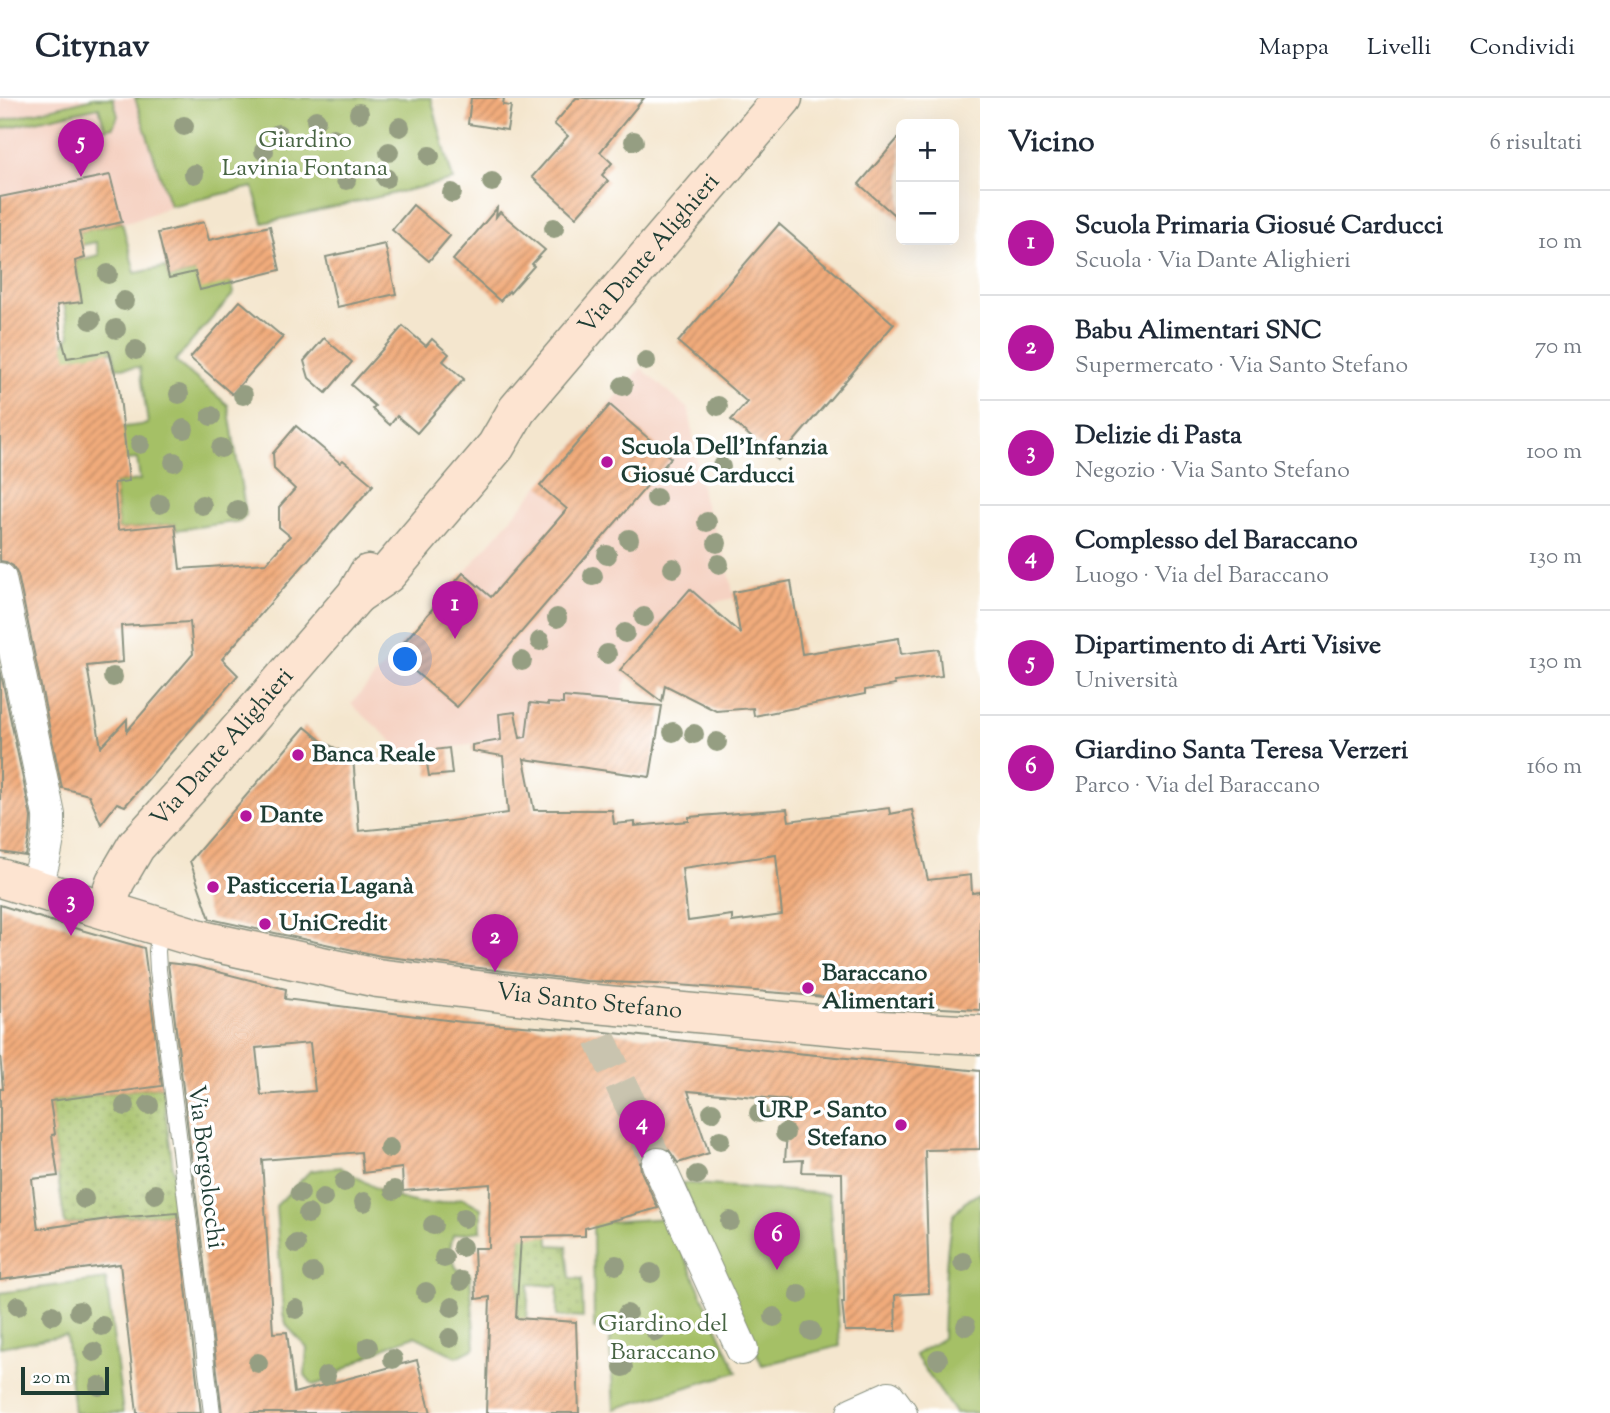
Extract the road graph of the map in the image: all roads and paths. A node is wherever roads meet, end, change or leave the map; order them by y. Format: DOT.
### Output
graph roads {
  1 [pos="783,98"];
  2 [pos="0,579"];
  3 [pos="0,878"];
  4 [pos="36,889"];
  5 [pos="106,909"];
  6 [pos="160,926"];
  7 [pos="980,1035"];
  8 [pos="658,1164"];
  9 [pos="741,1349"];
  10 [pos="212,1413"];
  11 [pos="853,1413"];
  12 [pos="901,1413"];
  1 -- 5 [label="street, Via Dante Alighieri"];
  2 -- 4 [label="street"];
  3 -- 4 [label="street, Via Santo Stefano"];
  4 -- 5 [label="street, Via Santo Stefano"];
  5 -- 6 [label="street, Via Santo Stefano"];
  6 -- 7 [label="street, Via Santo Stefano"];
  6 -- 10 [label="lane, Via Borgolocchi"];
  8 -- 9 [label="street"];
  11 -- 12 [label="street"];
}
